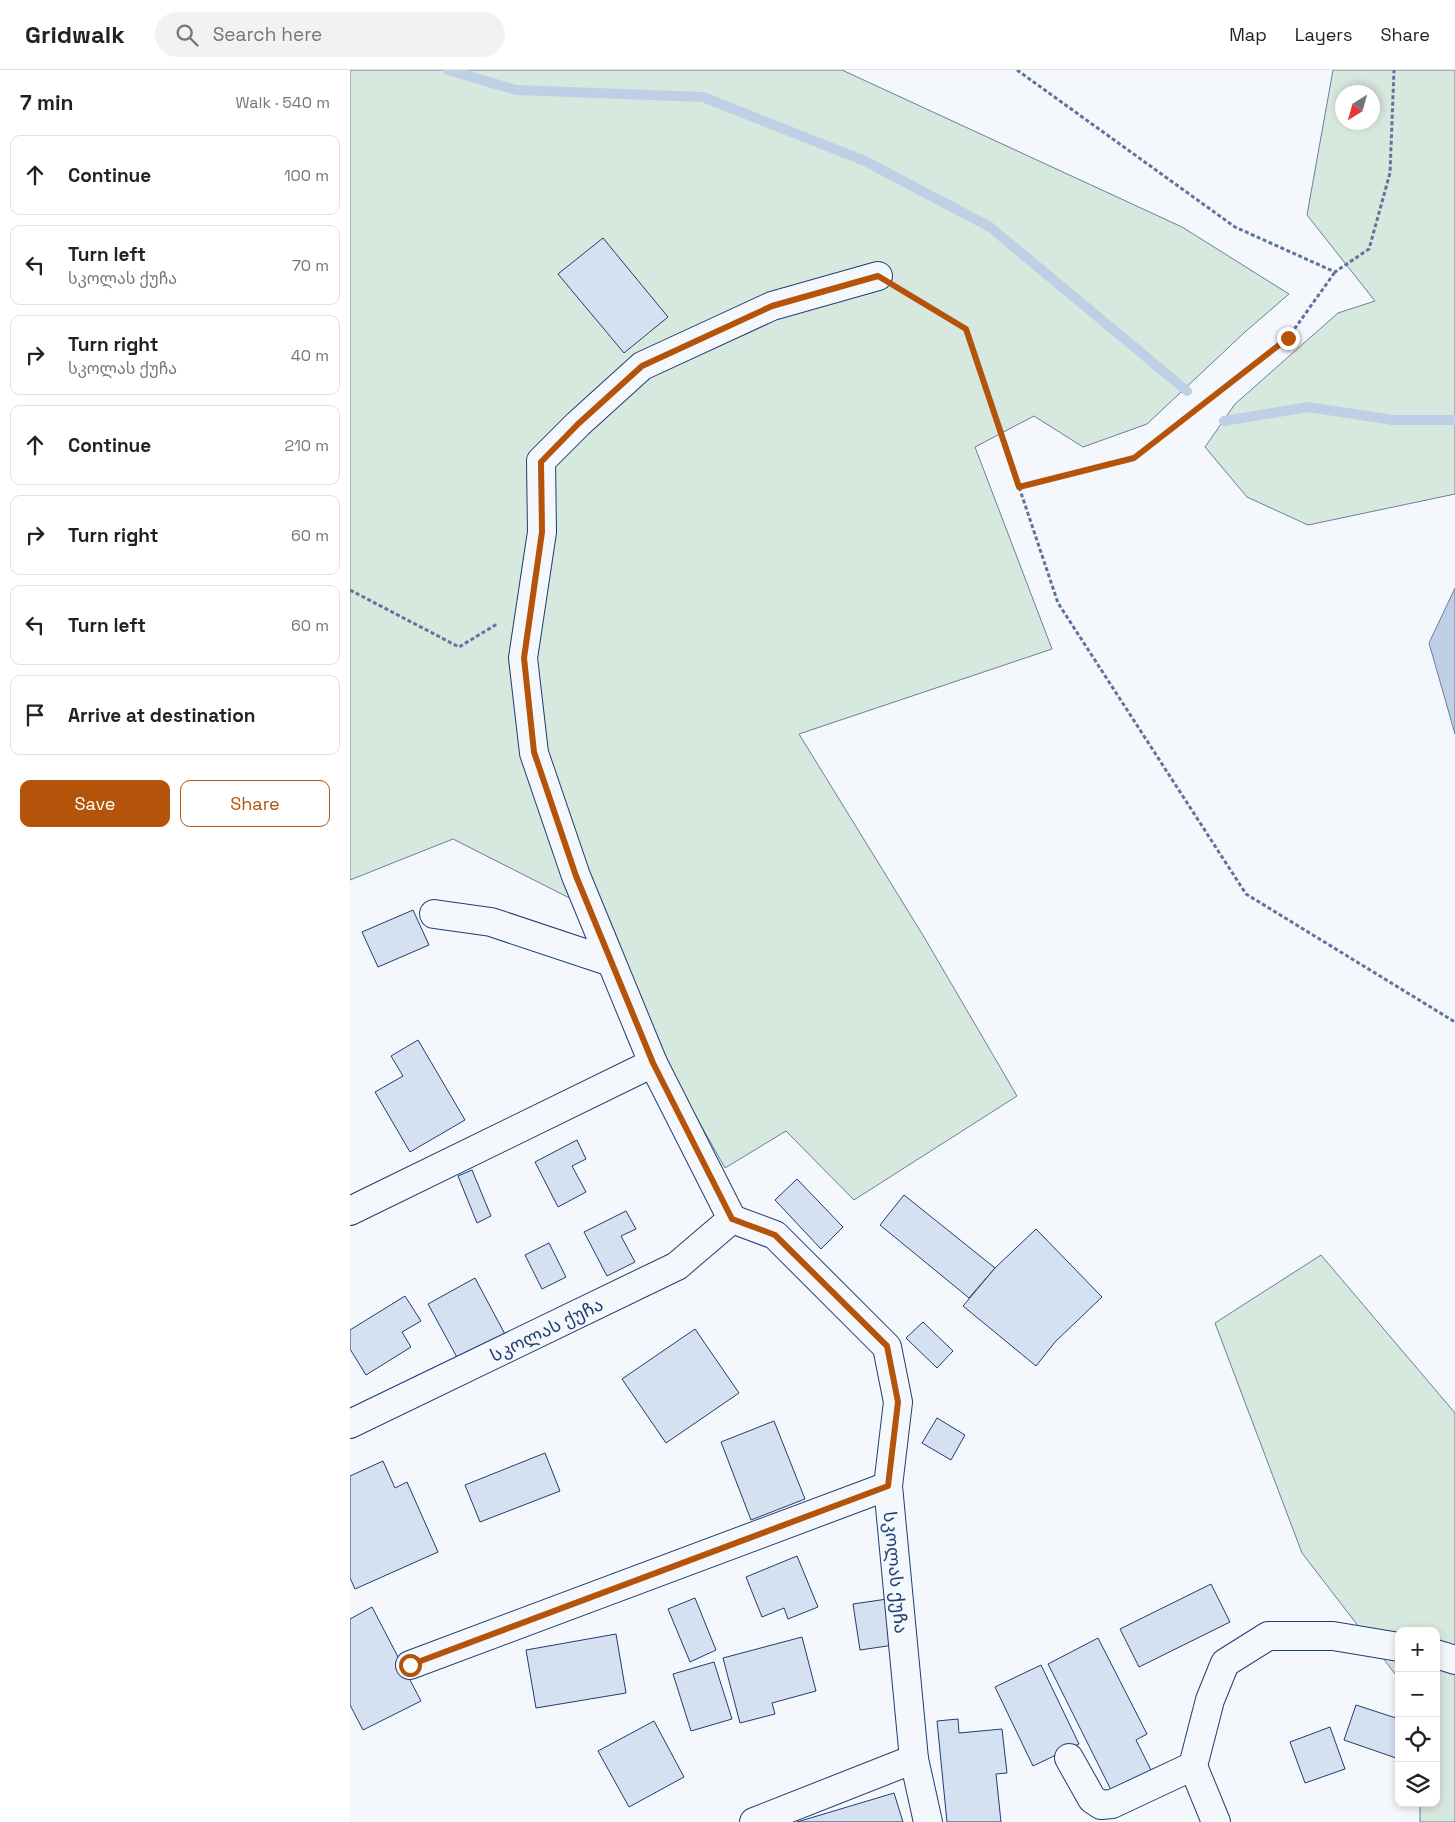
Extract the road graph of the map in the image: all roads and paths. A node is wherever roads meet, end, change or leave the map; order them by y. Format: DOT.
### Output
graph roads {
  1 [pos="1017,70"];
  2 [pos="1394,70"];
  3 [pos="1335,272"];
  4 [pos="878,276"];
  5 [pos="1019,487"];
  6 [pos="350,590"];
  7 [pos="532,602"];
  8 [pos="434,914"];
  9 [pos="611,962"];
  10 [pos="1455,1022"];
  11 [pos="653,1063"];
  12 [pos="350,1211"];
  13 [pos="732,1219"];
  14 [pos="350,1424"];
  15 [pos="888,1486"];
  16 [pos="1395,1645"];
  17 [pos="1440,1655"];
  18 [pos="1455,1660"];
  19 [pos="410,1665"];
  20 [pos="1069,1758"];
  21 [pos="914,1759"];
  22 [pos="1193,1766"];
  23 [pos="754,1822"];
  24 [pos="928,1822"];
  25 [pos="1216,1822"];
  1 -- 3 [label="path"];
  2 -- 3 [label="path"];
  3 -- 5 [label="path"];
  4 -- 5 [label="path"];
  4 -- 7 [label="street"];
  5 -- 10 [label="path"];
  6 -- 7 [label="path"];
  7 -- 9 [label="street"];
  8 -- 9 [label="street"];
  9 -- 11 [label="street"];
  11 -- 12 [label="street"];
  11 -- 13 [label="street"];
  13 -- 14 [label="street, სკოლას ქუჩა"];
  13 -- 15 [label="street, სკოლას ქუჩა"];
  15 -- 19 [label="street"];
  15 -- 21 [label="street, სკოლას ქუჩა"];
  16 -- 22 [label="street"];
  17 -- 18 [label="street"];
  20 -- 22 [label="street"];
  21 -- 23 [label="street"];
  21 -- 24 [label="street, სკოლას ქუჩა"];
  22 -- 25 [label="street"];
}
